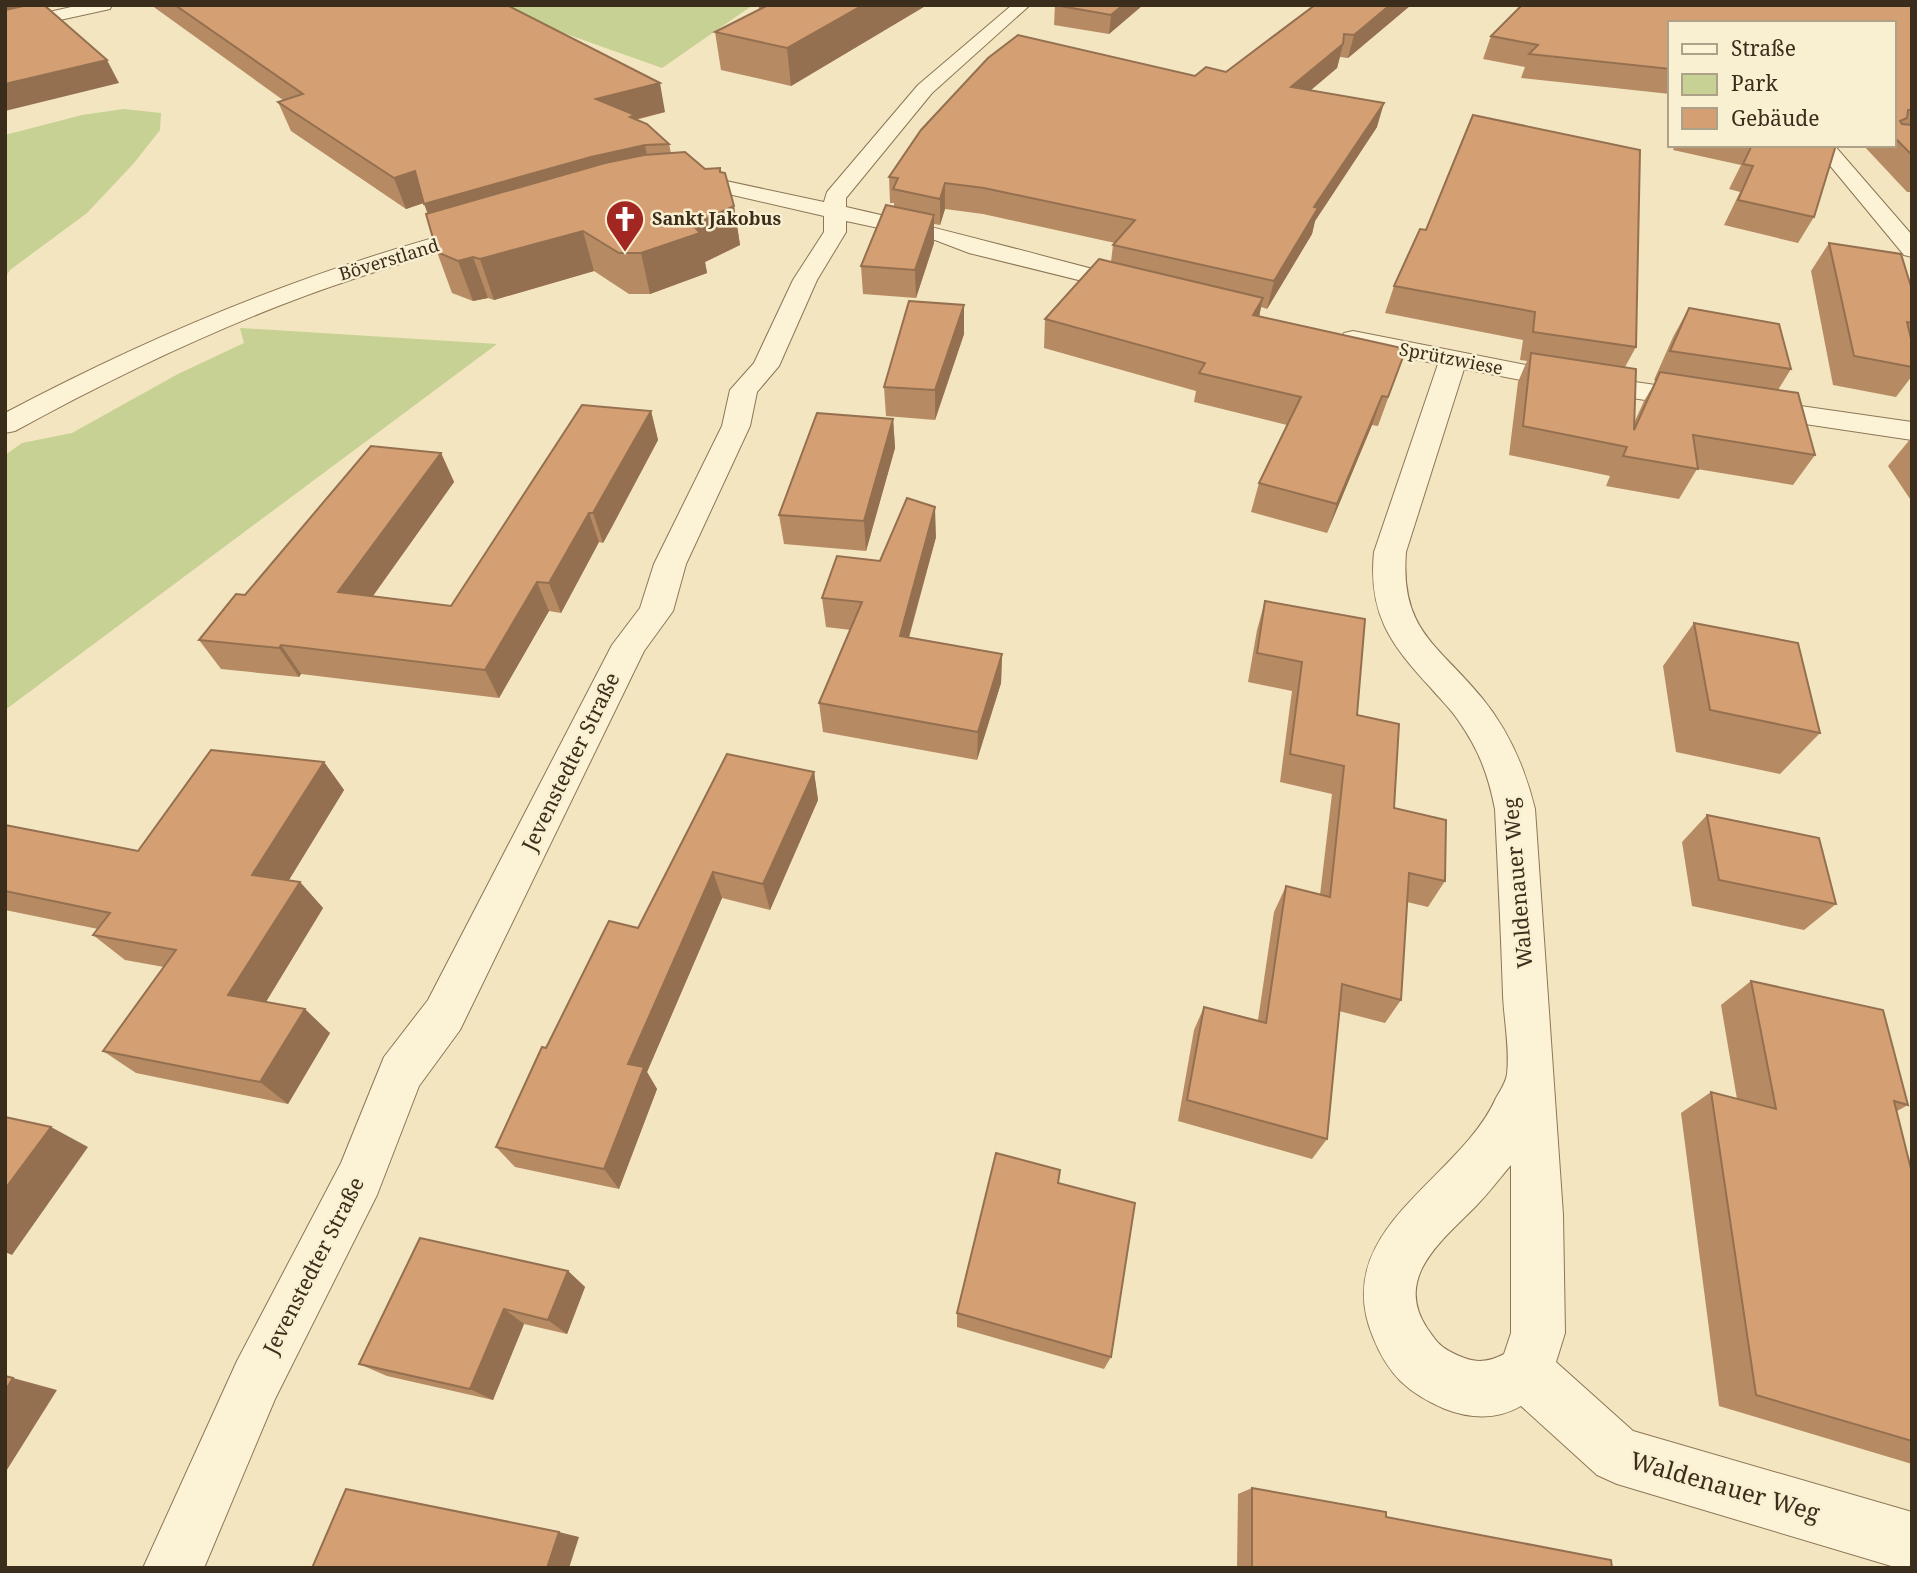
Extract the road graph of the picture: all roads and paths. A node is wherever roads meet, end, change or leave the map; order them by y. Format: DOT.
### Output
graph roads {
  1 [pos="104,5"];
  2 [pos="1022,5"];
  3 [pos="5,26"];
  4 [pos="1825,147"];
  5 [pos="658,183"];
  6 [pos="835,210"];
  7 [pos="511,223"];
  8 [pos="1912,250"];
  9 [pos="1163,294"];
  10 [pos="1332,334"];
  11 [pos="1453,360"];
  12 [pos="5,425"];
  13 [pos="1912,432"];
  14 [pos="1530,1076"];
  15 [pos="1525,1372"];
  16 [pos="1912,1542"];
  17 [pos="173,1568"];
  1 -- 3 [label="street"];
  2 -- 6 [label="street, Jevenstedter Straße"];
  4 -- 8 [label="street"];
  5 -- 6 [label="street"];
  6 -- 9 [label="street"];
  6 -- 17 [label="street, Jevenstedter Straße"];
  7 -- 12 [label="street, Böverstland"];
  10 -- 11 [label="street, Sprützwiese"];
  11 -- 13 [label="street, Sprützwiese"];
  11 -- 14 [label="street, Waldenauer Weg"];
  14 -- 15 [label="street, Waldenauer Weg"];
  14 -- 15 [label="street, Waldenauer Weg"];
  15 -- 16 [label="street, Waldenauer Weg"];
}
